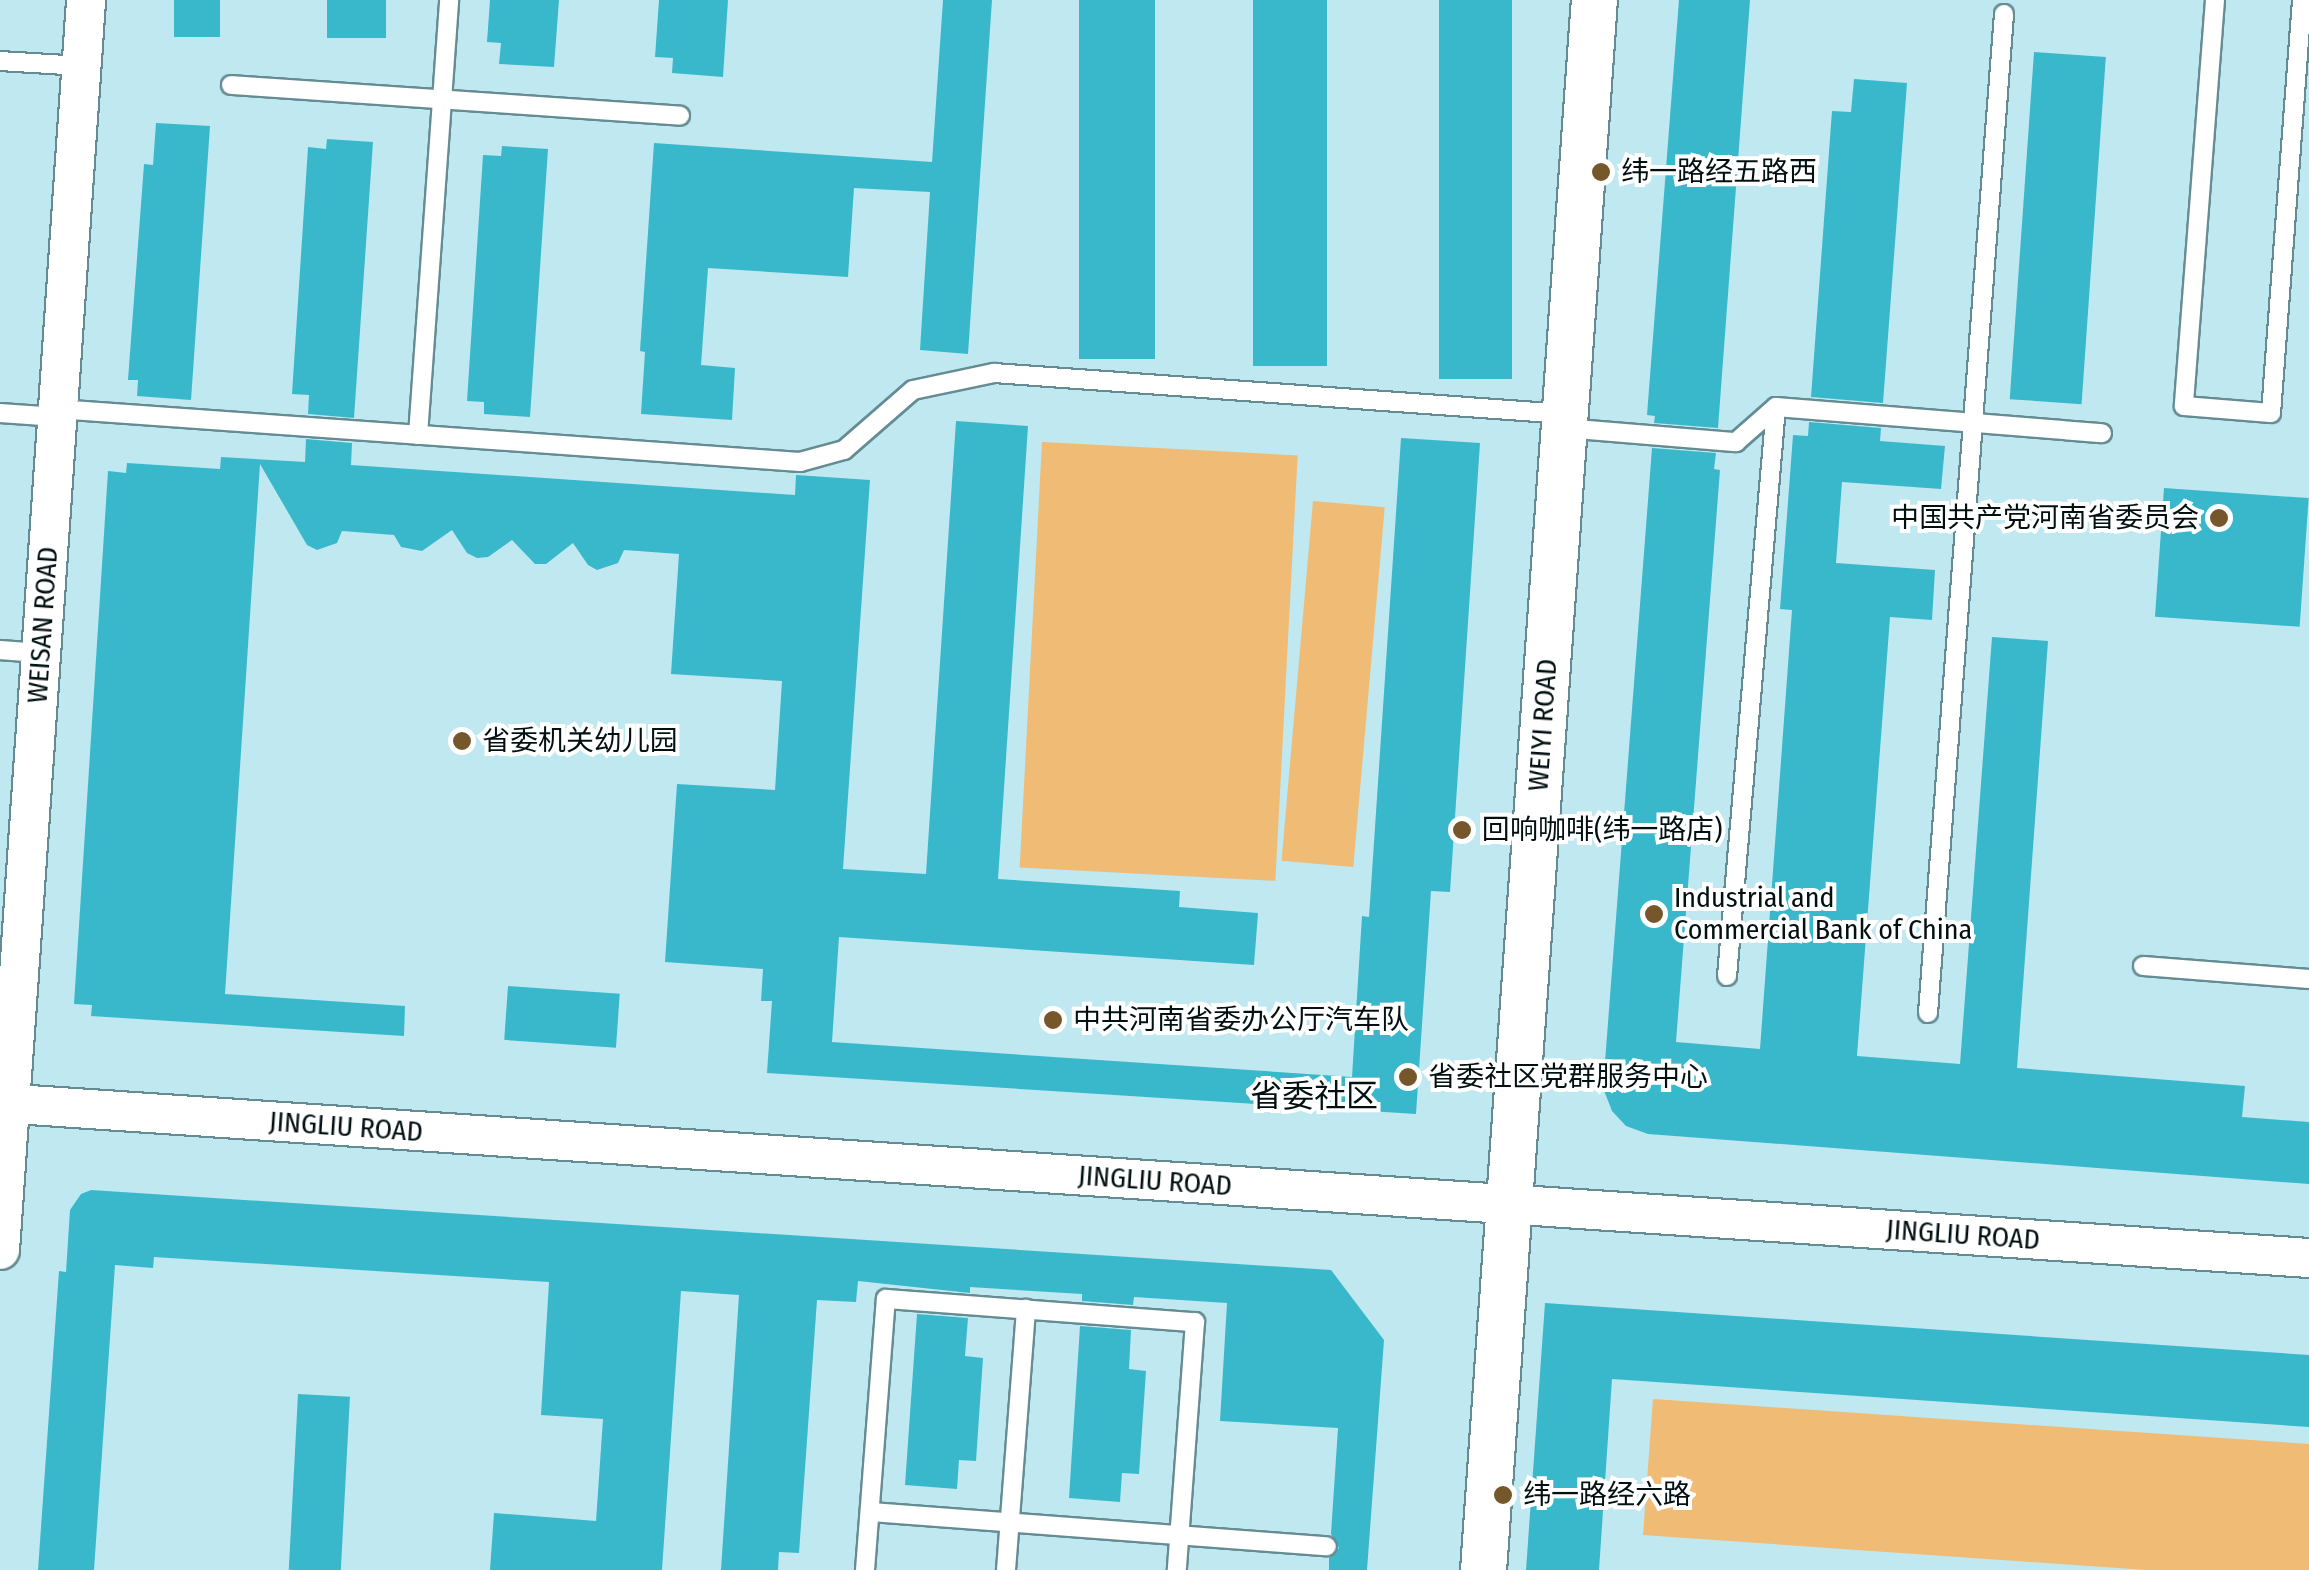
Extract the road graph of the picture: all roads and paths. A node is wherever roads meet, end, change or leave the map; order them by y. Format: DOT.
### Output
graph roads {
  1 [pos="86,0"];
  2 [pos="449,0"];
  3 [pos="1594,0"];
  4 [pos="2215,0"];
  5 [pos="2302,0"];
  6 [pos="2004,14"];
  7 [pos="0,61"];
  8 [pos="81,66"];
  9 [pos="230,84"];
  10 [pos="442,100"];
  11 [pos="680,116"];
  12 [pos="2301,125"];
  13 [pos="1776,408"];
  14 [pos="0,413"];
  15 [pos="57,413"];
  16 [pos="1564,421"];
  17 [pos="1973,423"];
  18 [pos="2102,433"];
  19 [pos="418,435"];
  20 [pos="0,650"];
  21 [pos="41,653"];
  22 [pos="2143,966"];
  23 [pos="1727,976"];
  24 [pos="2309,979"];
  25 [pos="1928,1013"];
  26 [pos="5,1104"];
  27 [pos="1509,1204"];
  28 [pos="0,1250"];
  29 [pos="2309,1258"];
  30 [pos="1026,1310"];
  31 [pos="870,1512"];
  32 [pos="1010,1522"];
  33 [pos="1179,1536"];
  34 [pos="1327,1546"];
  35 [pos="865,1570"];
  36 [pos="1006,1570"];
  37 [pos="1176,1570"];
  38 [pos="1483,1570"];
  1 -- 8 [label="street, WEISAN ROAD"];
  2 -- 10 [label="lane"];
  3 -- 16 [label="street, WEIYI ROAD"];
  4 -- 12 [label="lane"];
  5 -- 12 [label="lane"];
  6 -- 17 [label="lane"];
  7 -- 8 [label="lane"];
  8 -- 15 [label="street, WEISAN ROAD"];
  9 -- 10 [label="lane"];
  10 -- 11 [label="lane"];
  10 -- 19 [label="lane"];
  13 -- 16 [label="lane"];
  13 -- 17 [label="lane"];
  13 -- 23 [label="lane"];
  14 -- 15 [label="lane"];
  15 -- 19 [label="lane"];
  15 -- 21 [label="street, WEISAN ROAD"];
  16 -- 19 [label="lane"];
  16 -- 27 [label="street, WEIYI ROAD"];
  17 -- 18 [label="lane"];
  17 -- 25 [label="lane"];
  20 -- 21 [label="lane"];
  21 -- 26 [label="street, WEISAN ROAD"];
  22 -- 24 [label="lane"];
  26 -- 27 [label="street, JINGLIU ROAD"];
  26 -- 28 [label="street, WEISAN ROAD"];
  27 -- 29 [label="street, JINGLIU ROAD"];
  27 -- 38 [label="street, WEIYI ROAD"];
  30 -- 31 [label="lane"];
  30 -- 32 [label="lane"];
  30 -- 33 [label="lane"];
  31 -- 32 [label="lane"];
  31 -- 35 [label="lane"];
  32 -- 33 [label="lane"];
  32 -- 36 [label="lane"];
  33 -- 34 [label="lane"];
  33 -- 37 [label="lane"];
}
